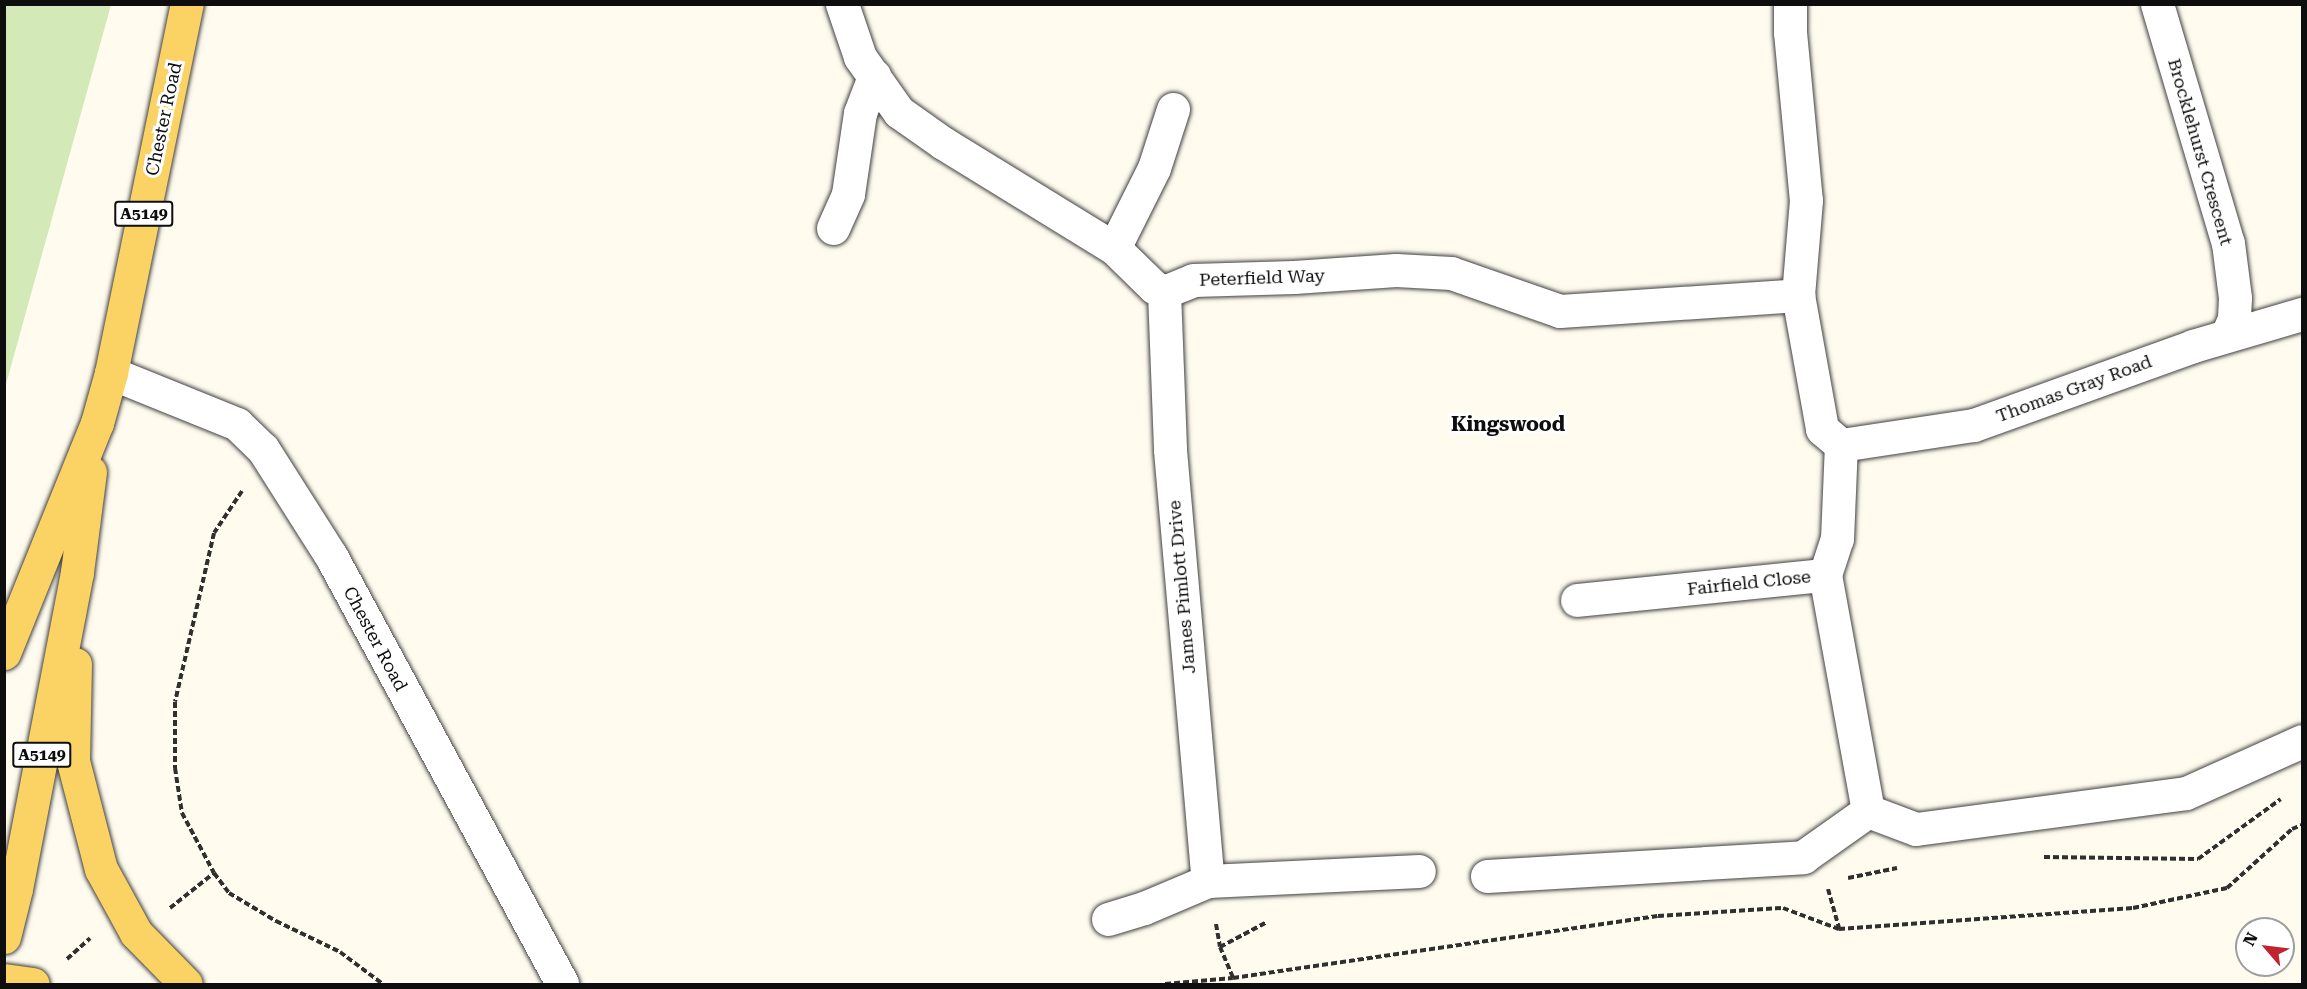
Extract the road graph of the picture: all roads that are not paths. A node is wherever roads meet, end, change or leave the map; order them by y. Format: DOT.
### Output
graph roads {
  1 [pos="187,4"];
  2 [pos="842,4"];
  3 [pos="1790,4"];
  4 [pos="2157,4"];
  5 [pos="874,75"];
  6 [pos="1173,109"];
  7 [pos="833,228"];
  8 [pos="1114,248"];
  9 [pos="1164,292"];
  10 [pos="1798,295"];
  11 [pos="2302,314"];
  12 [pos="2228,335"];
  13 [pos="111,374"];
  14 [pos="97,423"];
  15 [pos="1841,445"];
  16 [pos="77,572"];
  17 [pos="1825,575"];
  18 [pos="1577,600"];
  19 [pos="4,652"];
  20 [pos="2302,741"];
  21 [pos="1868,811"];
  22 [pos="1419,871"];
  23 [pos="1487,876"];
  24 [pos="1208,881"];
  25 [pos="1108,919"];
  26 [pos="4,937"];
  27 [pos="4,980"];
  28 [pos="33,984"];
  29 [pos="186,984"];
  30 [pos="562,984"];
  1 -- 13 [label="main road, Chester Road / A5149"];
  2 -- 5 [label="street"];
  3 -- 10 [label="street"];
  4 -- 12 [label="street, Brocklehurst Crescent"];
  5 -- 7 [label="street"];
  5 -- 8 [label="street"];
  6 -- 8 [label="street"];
  8 -- 9 [label="street"];
  9 -- 10 [label="street, Peterfield Way"];
  9 -- 24 [label="street, James Pimlott Drive"];
  10 -- 15 [label="street"];
  11 -- 12 [label="street, Thomas Gray Road"];
  12 -- 15 [label="street, Thomas Gray Road"];
  13 -- 14 [label="main road, Chester Road / A5149"];
  13 -- 30 [label="street, Chester Road"];
  14 -- 16 [label="main road, Chester Road / A5149"];
  14 -- 19 [label="main road, Chester Road / A5149"];
  15 -- 17 [label="street"];
  16 -- 26 [label="main road, Chester Road / A5149"];
  16 -- 29 [label="main road"];
  17 -- 18 [label="street, Fairfield Close"];
  17 -- 21 [label="street, Fairfield Close"];
  20 -- 21 [label="street"];
  21 -- 23 [label="street"];
  22 -- 24 [label="street"];
  24 -- 25 [label="street"];
  27 -- 28 [label="main road"];
}
